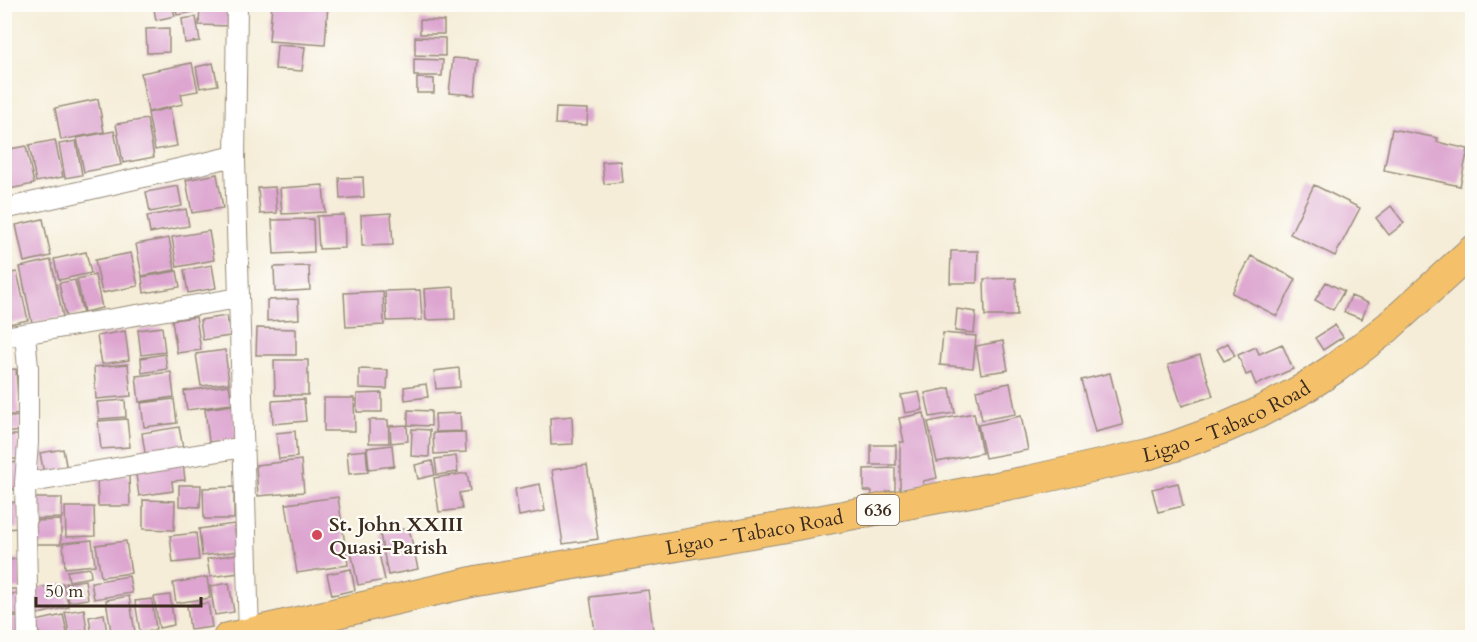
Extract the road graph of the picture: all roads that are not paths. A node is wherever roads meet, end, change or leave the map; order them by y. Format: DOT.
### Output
graph roads {
  1 [pos="237,4"];
  2 [pos="235,156"];
  3 [pos="4,209"];
  4 [pos="1473,250"];
  5 [pos="239,298"];
  6 [pos="24,334"];
  7 [pos="4,337"];
  8 [pos="244,447"];
  9 [pos="25,483"];
  10 [pos="238,636"];
  11 [pos="28,638"];
  1 -- 2 [label="street"];
  2 -- 3 [label="street"];
  2 -- 5 [label="street"];
  4 -- 10 [label="main road, Ligao - Tabaco Road / 636"];
  5 -- 6 [label="street"];
  5 -- 8 [label="street"];
  6 -- 7 [label="street"];
  6 -- 9 [label="street"];
  8 -- 9 [label="street"];
  8 -- 10 [label="street"];
  9 -- 11 [label="street"];
}
